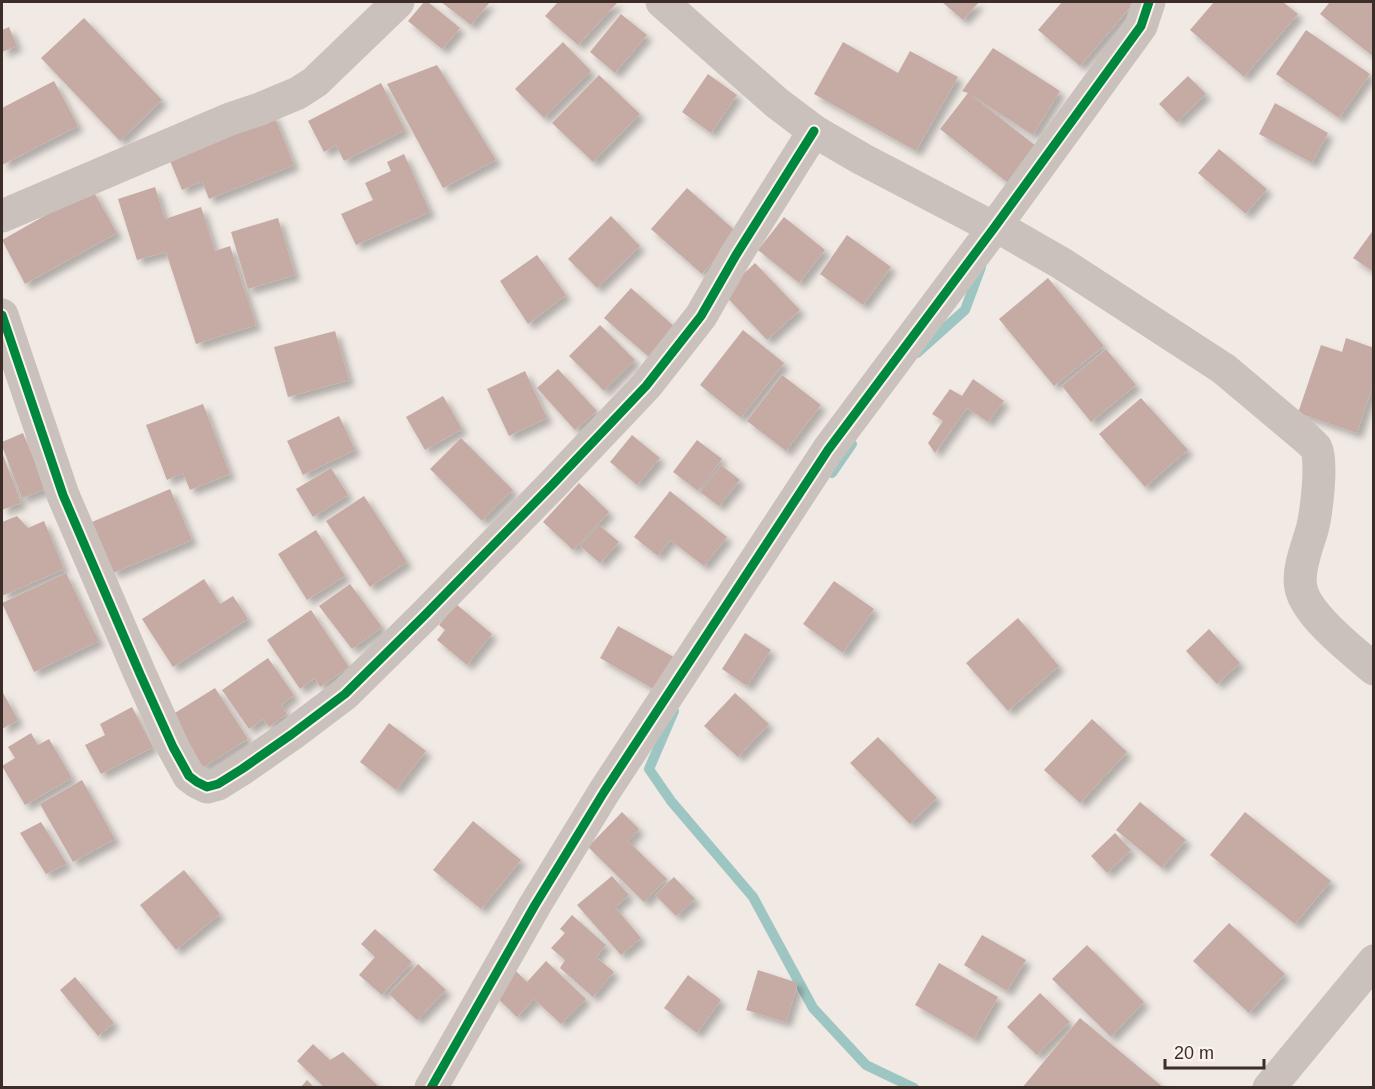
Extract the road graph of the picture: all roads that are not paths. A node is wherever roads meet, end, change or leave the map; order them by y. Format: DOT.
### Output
graph roads {
  1 [pos="398,2"];
  2 [pos="662,2"];
  3 [pos="1149,2"];
  4 [pos="814,131"];
  5 [pos="2,216"];
  6 [pos="1001,230"];
  7 [pos="2,315"];
  8 [pos="1374,669"];
  9 [pos="1374,961"];
  10 [pos="431,1088"];
  11 [pos="1269,1088"];
  1 -- 5 [label="street"];
  2 -- 4 [label="street"];
  3 -- 6 [label="street"];
  4 -- 6 [label="street"];
  4 -- 7 [label="street"];
  6 -- 8 [label="street"];
  6 -- 10 [label="street"];
  9 -- 11 [label="street"];
}
